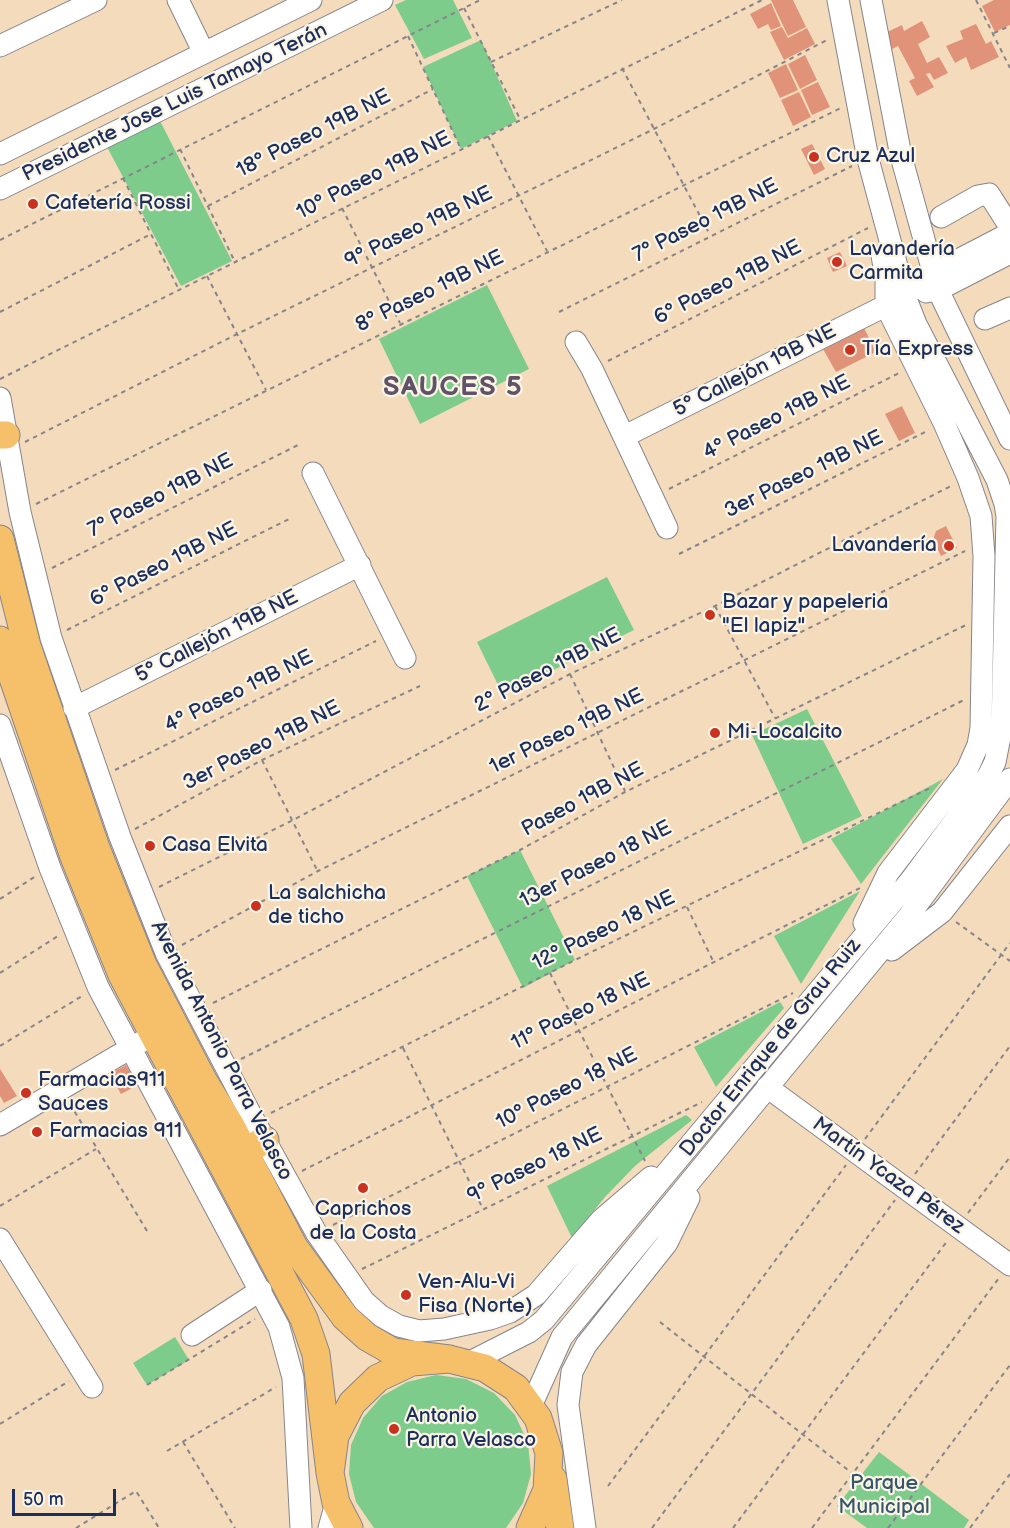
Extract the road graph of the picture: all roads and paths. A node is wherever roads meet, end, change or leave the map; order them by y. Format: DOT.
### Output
graph roads {
  1 [pos="96,0"];
  2 [pos="178,0"];
  3 [pos="311,0"];
  4 [pos="382,0"];
  5 [pos="480,0"];
  6 [pos="622,0"];
  7 [pos="762,0"];
  8 [pos="838,0"];
  9 [pos="976,0"];
  10 [pos="875,2"];
  11 [pos="465,8"];
  12 [pos="1010,26"];
  13 [pos="843,33"];
  14 [pos="993,34"];
  15 [pos="408,36"];
  16 [pos="0,46"];
  17 [pos="204,53"];
  18 [pos="491,62"];
  19 [pos="622,68"];
  20 [pos="1010,68"];
  21 [pos="433,89"];
  22 [pos="856,101"];
  23 [pos="520,119"];
  24 [pos="654,129"];
  25 [pos="488,136"];
  26 [pos="180,149"];
  27 [pos="461,149"];
  28 [pos="0,154"];
  29 [pos="868,159"];
  30 [pos="123,178"];
  31 [pos="683,184"];
  32 [pos="875,185"];
  33 [pos="0,189"];
  34 [pos="519,196"];
  35 [pos="208,206"];
  36 [pos="342,208"];
  37 [pos="941,217"];
  38 [pos="877,224"];
  39 [pos="1010,227"];
  40 [pos="1010,233"];
  41 [pos="151,234"];
  42 [pos="710,235"];
  43 [pos="0,240"];
  44 [pos="547,251"];
  45 [pos="1010,253"];
  46 [pos="235,262"];
  47 [pos="373,268"];
  48 [pos="207,276"];
  49 [pos="935,281"];
  50 [pos="179,290"];
  51 [pos="905,296"];
  52 [pos="886,306"];
  53 [pos="1010,308"];
  54 [pos="0,312"];
  55 [pos="559,312"];
  56 [pos="985,319"];
  57 [pos="400,323"];
  58 [pos="237,334"];
  59 [pos="576,342"];
  60 [pos="915,365"];
  61 [pos="592,369"];
  62 [pos="0,379"];
  63 [pos="266,390"];
  64 [pos="0,398"];
  65 [pos="944,423"];
  66 [pos="625,436"];
  67 [pos="1010,439"];
  68 [pos="5,440"];
  69 [pos="300,444"];
  70 [pos="313,473"];
  71 [pos="968,478"];
  72 [pos="653,497"];
  73 [pos="20,512"];
  74 [pos="291,518"];
  75 [pos="667,528"];
  76 [pos="1008,536"];
  77 [pos="0,539"];
  78 [pos="984,543"];
  79 [pos="678,554"];
  80 [pos="360,565"];
  81 [pos="36,576"];
  82 [pos="715,606"];
  83 [pos="984,616"];
  84 [pos="393,633"];
  85 [pos="51,638"];
  86 [pos="0,640"];
  87 [pos="405,658"];
  88 [pos="745,660"];
  89 [pos="570,674"];
  90 [pos="1004,685"];
  91 [pos="420,686"];
  92 [pos="981,691"];
  93 [pos="1010,706"];
  94 [pos="74,708"];
  95 [pos="775,719"];
  96 [pos="8,733"];
  97 [pos="599,734"];
  98 [pos="262,760"];
  99 [pos="99,778"];
  100 [pos="1010,779"];
  101 [pos="935,786"];
  102 [pos="625,792"];
  103 [pos="293,820"];
  104 [pos="1010,826"];
  105 [pos="120,837"];
  106 [pos="50,868"];
  107 [pos="318,871"];
  108 [pos="888,873"];
  109 [pos="143,895"];
  110 [pos="0,899"];
  111 [pos="687,908"];
  112 [pos="942,912"];
  113 [pos="74,927"];
  114 [pos="1010,943"];
  115 [pos="166,953"];
  116 [pos="849,953"];
  117 [pos="1001,955"];
  118 [pos="1010,961"];
  119 [pos="714,963"];
  120 [pos="0,973"];
  121 [pos="550,973"];
  122 [pos="861,975"];
  123 [pos="98,987"];
  124 [pos="801,989"];
  125 [pos="163,1030"];
  126 [pos="579,1030"];
  127 [pos="0,1046"];
  128 [pos="1010,1046"];
  129 [pos="403,1048"];
  130 [pos="225,1067"];
  131 [pos="606,1086"];
  132 [pos="766,1087"];
  133 [pos="61,1089"];
  134 [pos="707,1100"];
  135 [pos="431,1104"];
  136 [pos="0,1125"];
  137 [pos="249,1130"];
  138 [pos="632,1135"];
  139 [pos="692,1145"];
  140 [pos="97,1148"];
  141 [pos="856,1152"];
  142 [pos="1010,1157"];
  143 [pos="459,1161"];
  144 [pos="702,1170"];
  145 [pos="653,1176"];
  146 [pos="287,1179"];
  147 [pos="905,1188"];
  148 [pos="0,1206"];
  149 [pos="483,1209"];
  150 [pos="958,1227"];
  151 [pos="147,1231"];
  152 [pos="317,1234"];
  153 [pos="0,1239"];
  154 [pos="1010,1264"];
  155 [pos="346,1277"];
  156 [pos="261,1290"];
  157 [pos="272,1309"];
  158 [pos="660,1322"];
  159 [pos="192,1335"];
  160 [pos="704,1357"];
  161 [pos="459,1361"];
  162 [pos="1010,1365"];
  163 [pos="293,1378"];
  164 [pos="87,1379"];
  165 [pos="147,1385"];
  166 [pos="751,1394"];
  167 [pos="531,1406"];
  168 [pos="0,1424"];
  169 [pos="802,1435"];
  170 [pos="183,1442"];
  171 [pos="167,1451"];
  172 [pos="549,1453"];
  173 [pos="330,1473"];
  174 [pos="852,1474"];
  175 [pos="1010,1474"];
  176 [pos="608,1486"];
  177 [pos="333,1516"];
  178 [pos="76,1528"];
  179 [pos="159,1528"];
  180 [pos="235,1528"];
  181 [pos="301,1528"];
  182 [pos="349,1528"];
  183 [pos="530,1528"];
  184 [pos="560,1528"];
  185 [pos="585,1528"];
  186 [pos="652,1528"];
  187 [pos="733,1528"];
  188 [pos="812,1528"];
  189 [pos="888,1528"];
  190 [pos="970,1528"];
  1 -- 16 [label="street"];
  2 -- 17 [label="street"];
  3 -- 17 [label="street, Presidente Jose Luis Tamayo Terán"];
  4 -- 33 [label="street, Presidente Jose Luis Tamayo Terán"];
  5 -- 11 [label="path"];
  6 -- 18 [label="path"];
  7 -- 19 [label="path, 10º Paseo 19B NE"];
  8 -- 13 [label="street"];
  9 -- 14 [label="path"];
  10 -- 49 [label="street"];
  11 -- 15 [label="path"];
  11 -- 18 [label="path"];
  12 -- 14 [label="path"];
  13 -- 22 [label="street"];
  13 -- 24 [label="path, 9º Paseo 19B NE"];
  14 -- 20 [label="path"];
  15 -- 21 [label="path"];
  15 -- 26 [label="path"];
  17 -- 28 [label="street, Presidente Jose Luis Tamayo Terán"];
  18 -- 23 [label="path"];
  19 -- 23 [label="path, 10º Paseo 19B NE"];
  19 -- 24 [label="path"];
  21 -- 27 [label="path"];
  21 -- 35 [label="path, 18º Paseo 19B NE"];
  22 -- 29 [label="street"];
  22 -- 31 [label="path, 8º Paseo 19B NE"];
  23 -- 25 [label="path, 10º Paseo 19B NE"];
  24 -- 31 [label="path"];
  24 -- 34 [label="path, 9º Paseo 19B NE"];
  25 -- 27 [label="path, 10º Paseo 19B NE"];
  25 -- 34 [label="path"];
  26 -- 30 [label="path"];
  26 -- 35 [label="path"];
  27 -- 36 [label="path, 10º Paseo 19B NE"];
  29 -- 32 [label="street"];
  29 -- 42 [label="path, 7º Paseo 19B NE"];
  30 -- 41 [label="path"];
  30 -- 43 [label="path"];
  31 -- 42 [label="path"];
  31 -- 44 [label="path, 8º Paseo 19B NE"];
  32 -- 38 [label="street"];
  32 -- 51 [label="street"];
  34 -- 44 [label="path"];
  34 -- 47 [label="path, 9º Paseo 19B NE"];
  35 -- 46 [label="path"];
  36 -- 46 [label="path, 10º Paseo 19B NE"];
  36 -- 47 [label="path"];
  37 -- 39 [label="street"];
  38 -- 52 [label="street"];
  38 -- 61 [label="path, 6º Paseo 19B NE"];
  40 -- 49 [label="street"];
  41 -- 50 [label="path"];
  41 -- 54 [label="path"];
  42 -- 55 [label="path, 7º Paseo 19B NE"];
  44 -- 57 [label="path, 8º Paseo 19B NE"];
  45 -- 49 [label="street"];
  46 -- 48 [label="path, 10º Paseo 19B NE"];
  47 -- 57 [label="path"];
  47 -- 58 [label="path, 9º Paseo 19B NE"];
  48 -- 50 [label="path, 10º Paseo 19B NE"];
  48 -- 58 [label="path"];
  49 -- 51 [label="street, 5º Callejón 19B NE"];
  49 -- 67 [label="street"];
  50 -- 62 [label="path, 10º Paseo 19B NE"];
  51 -- 52 [label="street, 5º Callejón 19B NE"];
  51 -- 76 [label="street"];
  52 -- 60 [label="street"];
  52 -- 66 [label="street, 5º Callejón 19B NE"];
  53 -- 56 [label="street"];
  57 -- 63 [label="path, 8º Paseo 19B NE"];
  58 -- 63 [label="path"];
  58 -- 68 [label="path, 9º Paseo 19B NE"];
  59 -- 61 [label="street"];
  60 -- 65 [label="street"];
  60 -- 72 [label="path, 4º Paseo 19B NE"];
  61 -- 66 [label="street"];
  63 -- 73 [label="path, 8º Paseo 19B NE"];
  64 -- 68 [label="street, Avenida Antonio Parra Velasco"];
  65 -- 71 [label="street"];
  65 -- 79 [label="path, 3er Paseo 19B NE"];
  66 -- 72 [label="street"];
  68 -- 73 [label="street, Avenida Antonio Parra Velasco"];
  69 -- 81 [label="path, 7º Paseo 19B NE"];
  70 -- 80 [label="street"];
  71 -- 78 [label="street"];
  71 -- 82 [label="path, 2º Paseo 19B NE"];
  72 -- 75 [label="street"];
  73 -- 81 [label="street, Avenida Antonio Parra Velasco"];
  74 -- 85 [label="path, 6º Paseo 19B NE"];
  76 -- 90 [label="street"];
  77 -- 125 [label="main road, Avenida Antonio Parra Velasco"];
  78 -- 83 [label="street"];
  78 -- 88 [label="path, 1er Paseo 19B NE"];
  80 -- 84 [label="street"];
  80 -- 94 [label="street, 5º Callejón 19B NE"];
  81 -- 85 [label="street, Avenida Antonio Parra Velasco"];
  82 -- 88 [label="path"];
  82 -- 89 [label="path, 2º Paseo 19B NE"];
  83 -- 92 [label="street"];
  83 -- 95 [label="path, Paseo 19B NE"];
  84 -- 87 [label="street"];
  84 -- 99 [label="path, 4º Paseo 19B NE"];
  85 -- 94 [label="street, Avenida Antonio Parra Velasco"];
  86 -- 96 [label="main road, Avenida Antonio Parra Velasco"];
  88 -- 95 [label="path"];
  88 -- 97 [label="path, 1er Paseo 19B NE"];
  89 -- 97 [label="path"];
  89 -- 103 [label="path, 2º Paseo 19B NE"];
  90 -- 93 [label="street"];
  90 -- 116 [label="street, Doctor Enrique de Grau Ruiz"];
  91 -- 98 [label="path, 3er Paseo 19B NE"];
  92 -- 108 [label="street"];
  92 -- 130 [label="path, 13er Paseo 18 NE"];
  94 -- 99 [label="street, Avenida Antonio Parra Velasco"];
  95 -- 102 [label="path, Paseo 19B NE"];
  96 -- 106 [label="street, Avenida Antonio Parra Velasco"];
  96 -- 125 [label="main road, Avenida Antonio Parra Velasco"];
  97 -- 102 [label="path"];
  97 -- 107 [label="path, 1er Paseo 19B NE"];
  98 -- 103 [label="path"];
  98 -- 105 [label="path, 3er Paseo 19B NE"];
  99 -- 105 [label="street, Avenida Antonio Parra Velasco"];
  100 -- 122 [label="street, Doctor Enrique de Grau Ruiz"];
  101 -- 111 [label="path, 12º Paseo 18 NE"];
  102 -- 125 [label="path, Paseo 19B NE"];
  103 -- 107 [label="path"];
  103 -- 109 [label="path, 2º Paseo 19B NE"];
  104 -- 112 [label="street, Doctor Enrique de Grau Ruiz"];
  105 -- 109 [label="street, Avenida Antonio Parra Velasco"];
  106 -- 110 [label="path"];
  106 -- 113 [label="street, Avenida Antonio Parra Velasco"];
  107 -- 115 [label="path, 1er Paseo 19B NE"];
  108 -- 116 [label="street"];
  108 -- 119 [label="path, 11º Paseo 18 NE"];
  109 -- 115 [label="street, Avenida Antonio Parra Velasco"];
  111 -- 119 [label="path"];
  111 -- 121 [label="path, 12º Paseo 18 NE"];
  112 -- 117 [label="path"];
  112 -- 122 [label="street, Doctor Enrique de Grau Ruiz"];
  113 -- 120 [label="path"];
  113 -- 123 [label="street, Avenida Antonio Parra Velasco"];
  114 -- 117 [label="path"];
  115 -- 125 [label="street, Avenida Antonio Parra Velasco"];
  116 -- 139 [label="street, Doctor Enrique de Grau Ruiz"];
  117 -- 118 [label="path"];
  117 -- 141 [label="path"];
  119 -- 126 [label="path, 11º Paseo 18 NE"];
  121 -- 126 [label="path"];
  121 -- 129 [label="path, 12º Paseo 18 NE"];
  122 -- 132 [label="street, Doctor Enrique de Grau Ruiz"];
  123 -- 125 [label="street, Avenida Antonio Parra Velasco"];
  123 -- 127 [label="path"];
  124 -- 131 [label="path, 10º Paseo 18 NE"];
  125 -- 130 [label="street, Avenida Antonio Parra Velasco"];
  125 -- 133 [label="street"];
  125 -- 137 [label="main road, Avenida Antonio Parra Velasco"];
  125 -- 156 [label="street, Avenida Antonio Parra Velasco"];
  125 -- 173 [label="main road, Avenida Antonio Parra Velasco"];
  126 -- 131 [label="path"];
  126 -- 135 [label="path, 11º Paseo 18 NE"];
  128 -- 147 [label="path"];
  129 -- 135 [label="path"];
  129 -- 137 [label="path, 12º Paseo 18 NE"];
  130 -- 137 [label="street, Avenida Antonio Parra Velasco"];
  131 -- 138 [label="path"];
  131 -- 143 [label="path, 10º Paseo 18 NE"];
  132 -- 141 [label="street, Martín Ycaza Pérez"];
  132 -- 144 [label="street, Doctor Enrique de Grau Ruiz"];
  133 -- 136 [label="street"];
  133 -- 140 [label="path"];
  134 -- 138 [label="path, 9º Paseo 18 NE"];
  135 -- 143 [label="path"];
  135 -- 146 [label="path, 11º Paseo 18 NE"];
  137 -- 146 [label="street, Avenida Antonio Parra Velasco"];
  137 -- 161 [label="main road, Avenida Antonio Parra Velasco"];
  138 -- 145 [label="path"];
  138 -- 149 [label="path, 9º Paseo 18 NE"];
  139 -- 145 [label="street, Avenida Antonio Parra Velasco"];
  139 -- 161 [label="street, Doctor Enrique de Grau Ruiz"];
  140 -- 148 [label="path"];
  140 -- 151 [label="path"];
  141 -- 147 [label="street, Martín Ycaza Pérez"];
  141 -- 160 [label="path"];
  142 -- 150 [label="path"];
  143 -- 149 [label="path"];
  143 -- 152 [label="path, 10º Paseo 18 NE"];
  144 -- 167 [label="street, Doctor Enrique de Grau Ruiz"];
  144 -- 185 [label="street"];
  145 -- 155 [label="street, Avenida Antonio Parra Velasco"];
  146 -- 152 [label="street, Avenida Antonio Parra Velasco"];
  147 -- 150 [label="street, Martín Ycaza Pérez"];
  147 -- 166 [label="path"];
  149 -- 155 [label="path, 9º Paseo 18 NE"];
  150 -- 154 [label="street, Martín Ycaza Pérez"];
  150 -- 169 [label="path"];
  152 -- 155 [label="street, Avenida Antonio Parra Velasco"];
  153 -- 164 [label="street"];
  154 -- 174 [label="path"];
  156 -- 157 [label="street, Avenida Antonio Parra Velasco"];
  156 -- 159 [label="street"];
  157 -- 163 [label="street, Avenida Antonio Parra Velasco"];
  157 -- 165 [label="path"];
  158 -- 160 [label="path"];
  160 -- 166 [label="path"];
  160 -- 176 [label="path"];
  161 -- 167 [label="main road"];
  161 -- 173 [label="main road"];
  162 -- 189 [label="path"];
  163 -- 170 [label="path"];
  163 -- 181 [label="street, Avenida Antonio Parra Velasco"];
  164 -- 168 [label="path"];
  166 -- 169 [label="path"];
  166 -- 186 [label="path"];
  167 -- 172 [label="main road"];
  169 -- 174 [label="path"];
  169 -- 187 [label="path"];
  170 -- 171 [label="path"];
  170 -- 180 [label="path"];
  172 -- 183 [label="main road"];
  172 -- 184 [label="main road"];
  173 -- 177 [label="main road"];
  174 -- 188 [label="path"];
  175 -- 190 [label="path"];
  177 -- 182 [label="main road"];
  178 -- 179 [label="path"];
}
